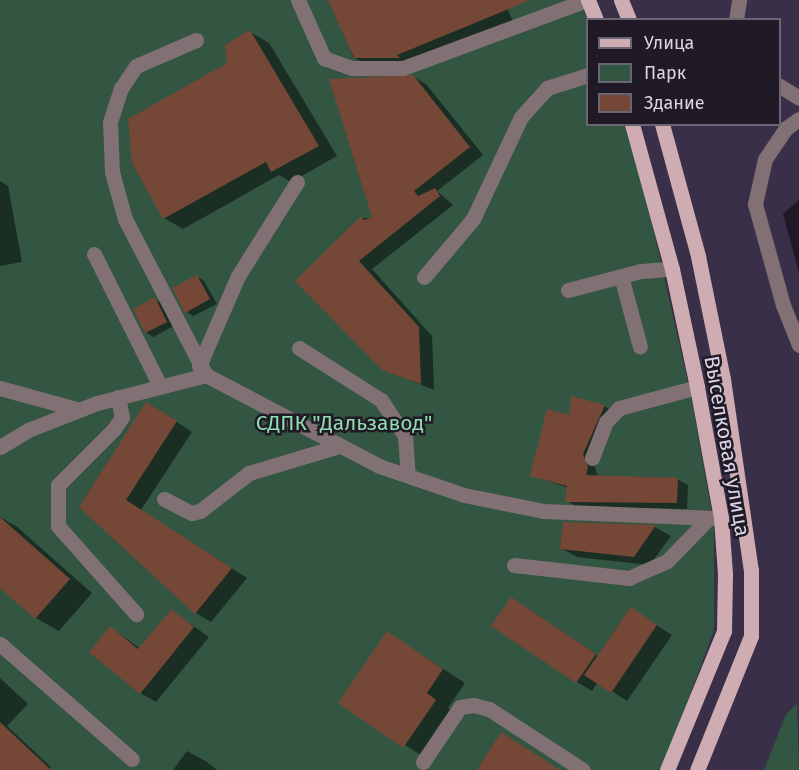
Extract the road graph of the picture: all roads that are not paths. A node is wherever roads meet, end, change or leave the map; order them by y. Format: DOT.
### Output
graph roads {
  1 [pos="298,0"];
  2 [pos="588,0"];
  3 [pos="621,0"];
  4 [pos="739,0"];
  5 [pos="552,6"];
  6 [pos="595,18"];
  7 [pos="628,18"];
  8 [pos="736,18"];
  9 [pos="196,40"];
  10 [pos="586,76"];
  11 [pos="781,87"];
  12 [pos="799,98"];
  13 [pos="799,119"];
  14 [pos="633,126"];
  15 [pos="663,126"];
  16 [pos="297,182"];
  17 [pos="94,254"];
  18 [pos="672,269"];
  19 [pos="621,276"];
  20 [pos="424,277"];
  21 [pos="568,290"];
  22 [pos="799,345"];
  23 [pos="640,347"];
  24 [pos="299,348"];
  25 [pos="202,370"];
  26 [pos="160,386"];
  27 [pos="697,387"];
  28 [pos="0,388"];
  29 [pos="118,397"];
  30 [pos="80,410"];
  31 [pos="339,446"];
  32 [pos="0,447"];
  33 [pos="592,458"];
  34 [pos="408,475"];
  35 [pos="164,499"];
  36 [pos="714,518"];
  37 [pos="514,565"];
  38 [pos="136,614"];
  39 [pos="0,644"];
  40 [pos="132,759"];
  41 [pos="423,762"];
  42 [pos="583,770"];
  43 [pos="667,770"];
  44 [pos="697,770"];
  1 -- 5 [label="street"];
  2 -- 5 [label="street"];
  2 -- 6 [label="main road"];
  3 -- 7 [label="main road"];
  4 -- 8 [label="street"];
  9 -- 25 [label="street"];
  10 -- 20 [label="street"];
  11 -- 12 [label="street"];
  13 -- 22 [label="street"];
  14 -- 18 [label="main road, Выселковая улица"];
  15 -- 44 [label="main road, Выселковая улица"];
  16 -- 25 [label="street"];
  17 -- 26 [label="street"];
  18 -- 19 [label="street"];
  18 -- 27 [label="main road, Выселковая улица"];
  19 -- 21 [label="street"];
  19 -- 23 [label="street"];
  24 -- 34 [label="street"];
  25 -- 26 [label="street"];
  25 -- 31 [label="street"];
  26 -- 29 [label="street"];
  27 -- 33 [label="street"];
  27 -- 36 [label="main road, Выселковая улица"];
  28 -- 30 [label="street"];
  29 -- 30 [label="street"];
  29 -- 38 [label="street"];
  30 -- 32 [label="street"];
  31 -- 34 [label="street"];
  31 -- 35 [label="street"];
  34 -- 36 [label="street"];
  36 -- 37 [label="street"];
  36 -- 43 [label="main road, Выселковая улица"];
  39 -- 40 [label="street"];
  41 -- 42 [label="street"];
}
